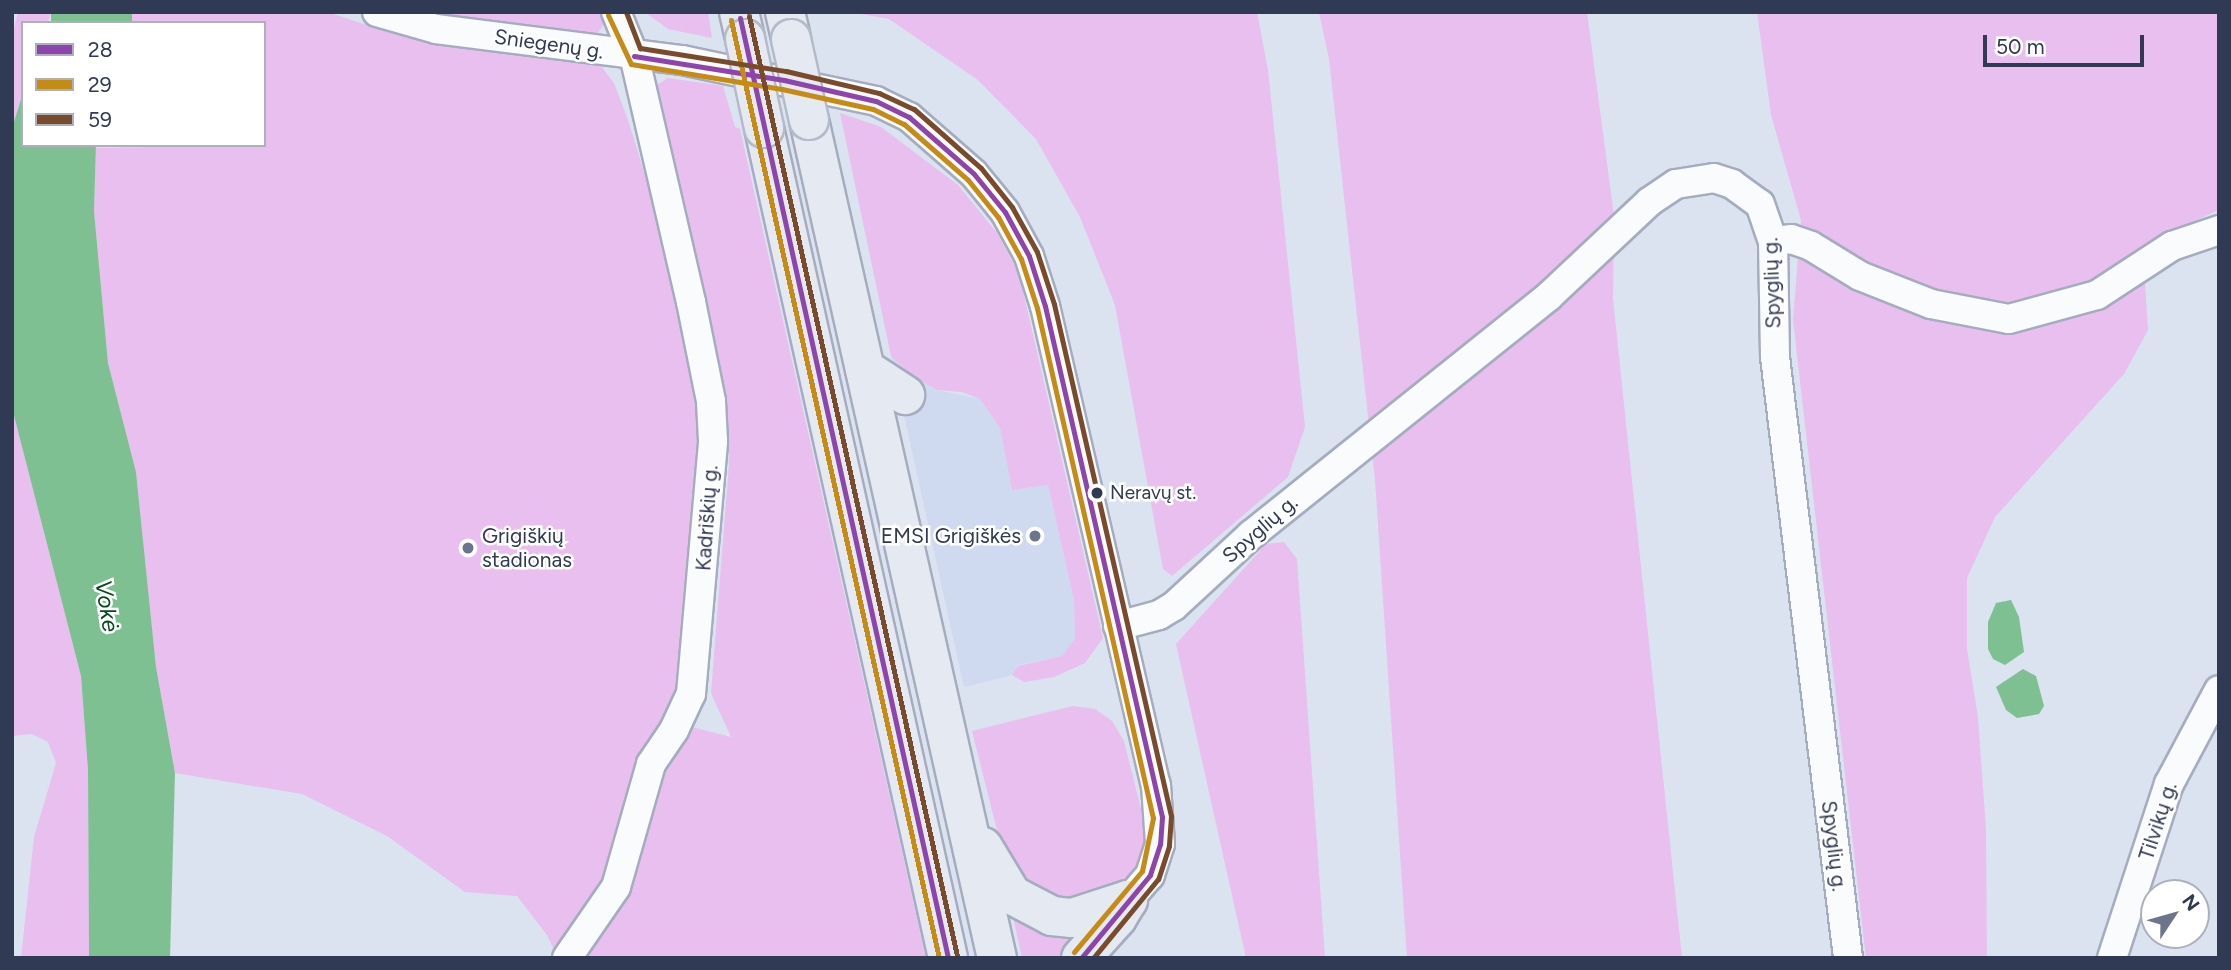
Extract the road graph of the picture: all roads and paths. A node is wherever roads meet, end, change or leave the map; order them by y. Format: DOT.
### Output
graph roads {
  1 [pos="377,12"];
  2 [pos="616,12"];
  3 [pos="742,26"];
  4 [pos="788,26"];
  5 [pos="634,56"];
  6 [pos="2219,230"];
  7 [pos="1773,240"];
  8 [pos="865,369"];
  9 [pos="905,395"];
  10 [pos="1118,626"];
  11 [pos="2219,690"];
  12 [pos="960,796"];
  13 [pos="1128,900"];
  14 [pos="946,947"];
  15 [pos="566,958"];
  16 [pos="997,958"];
  17 [pos="1081,958"];
  18 [pos="1848,958"];
  19 [pos="2112,958"];
  1 -- 5 [label="street, Sniegenų g."];
  2 -- 5 [label="street, Kadriškių g."];
  3 -- 14 [label="highway, bridge"];
  4 -- 8 [label="highway, bridge"];
  5 -- 10 [label="street, Sniegenų g."];
  5 -- 15 [label="street, Kadriškių g."];
  6 -- 7 [label="street"];
  7 -- 10 [label="street, Spyglių g."];
  7 -- 18 [label="street, Spyglių g."];
  8 -- 9 [label="highway"];
  8 -- 12 [label="highway"];
  10 -- 13 [label="street, Sniegenų g."];
  11 -- 19 [label="street, Tilvikų g."];
  12 -- 13 [label="highway"];
  12 -- 16 [label="highway"];
  13 -- 17 [label="highway"];
}
